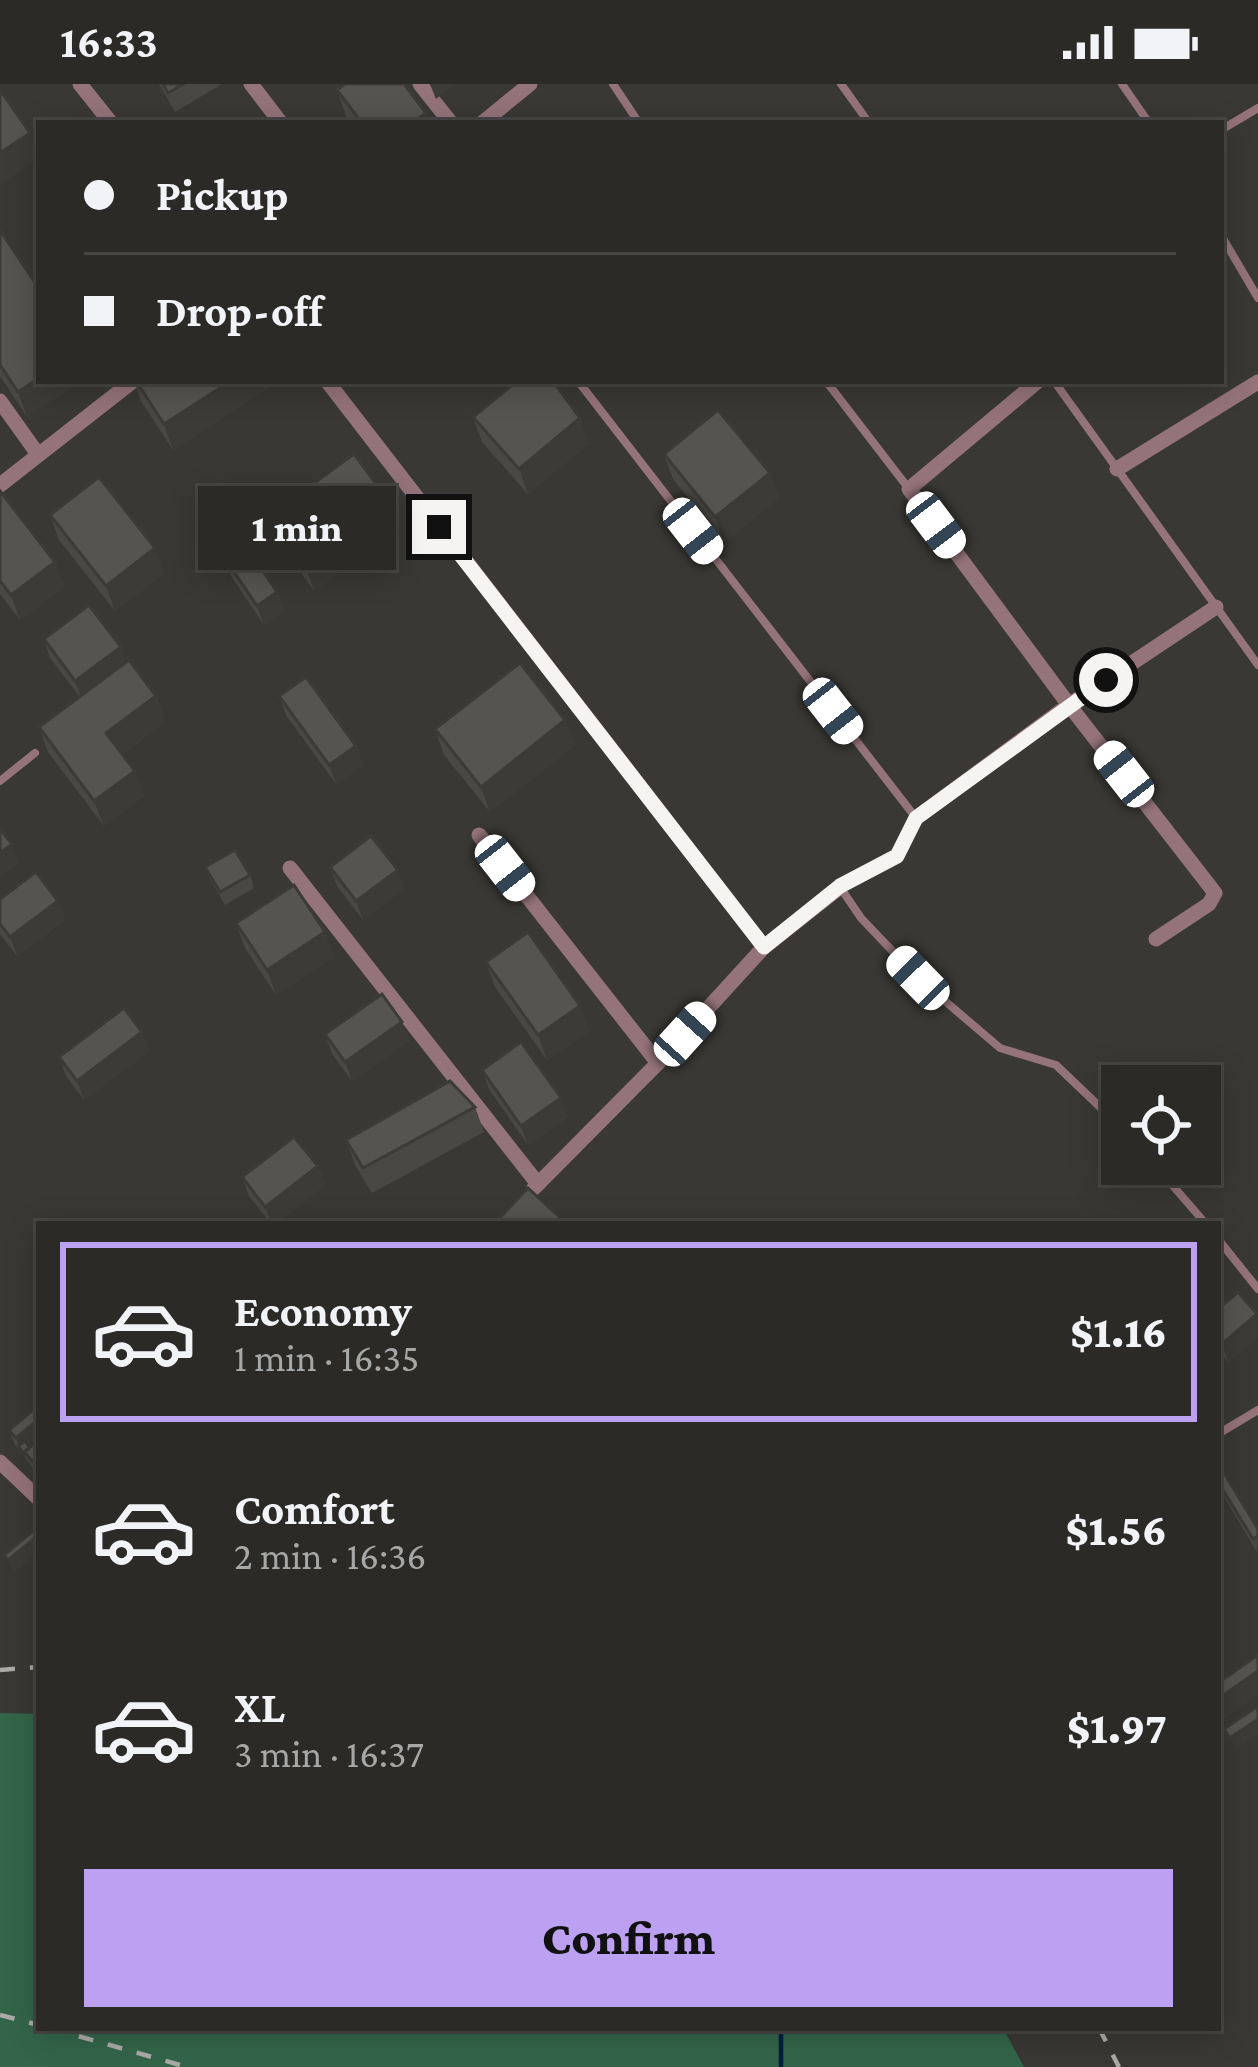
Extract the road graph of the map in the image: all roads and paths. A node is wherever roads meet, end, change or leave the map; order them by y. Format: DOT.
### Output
graph roads {
  1 [pos="80,84"];
  2 [pos="251,84"];
  3 [pos="420,84"];
  4 [pos="530,84"];
  5 [pos="613,84"];
  6 [pos="841,84"];
  7 [pos="1122,84"];
  8 [pos="1258,108"];
  9 [pos="109,120"];
  10 [pos="279,120"];
  11 [pos="449,120"];
  12 [pos="486,120"];
  13 [pos="637,120"];
  14 [pos="866,120"];
  15 [pos="1147,120"];
  16 [pos="1224,128"];
  17 [pos="1224,240"];
  18 [pos="1258,298"];
  19 [pos="1258,382"];
  20 [pos="129,384"];
  21 [pos="329,384"];
  22 [pos="580,384"];
  23 [pos="828,384"];
  24 [pos="1034,384"];
  25 [pos="1056,384"];
  26 [pos="0,401"];
  27 [pos="37,453"];
  28 [pos="1117,469"];
  29 [pos="0,485"];
  30 [pos="909,489"];
  31 [pos="1216,607"];
  32 [pos="1258,665"];
  33 [pos="1069,705"];
  34 [pos="35,753"];
  35 [pos="0,781"];
  36 [pos="916,818"];
  37 [pos="479,835"];
  38 [pos="290,868"];
  39 [pos="840,886"];
  40 [pos="1156,939"];
  41 [pos="764,947"];
  42 [pos="658,1063"];
  43 [pos="1101,1108"];
  44 [pos="538,1184"];
  45 [pos="1172,1185"];
  46 [pos="524,1197"];
  47 [pos="1203,1221"];
  48 [pos="1221,1243"];
  49 [pos="1258,1288"];
  50 [pos="1258,1410"];
  51 [pos="1221,1432"];
  52 [pos="0,1462"];
  53 [pos="36,1496"];
  1 -- 9 [label="street"];
  2 -- 10 [label="street"];
  3 -- 11 [label="street"];
  4 -- 12 [label="street"];
  5 -- 13 [label="lane"];
  6 -- 14 [label="lane"];
  7 -- 15 [label="lane"];
  8 -- 16 [label="lane"];
  17 -- 18 [label="lane"];
  19 -- 28 [label="street"];
  20 -- 27 [label="street"];
  21 -- 41 [label="street"];
  22 -- 36 [label="lane"];
  23 -- 30 [label="lane"];
  24 -- 30 [label="street"];
  25 -- 28 [label="lane"];
  26 -- 27 [label="street"];
  27 -- 29 [label="street"];
  28 -- 31 [label="lane"];
  30 -- 33 [label="street"];
  31 -- 32 [label="lane"];
  31 -- 33 [label="street"];
  33 -- 36 [label="street"];
  33 -- 40 [label="street"];
  34 -- 35 [label="lane"];
  36 -- 39 [label="lane"];
  37 -- 42 [label="street"];
  38 -- 44 [label="street"];
  39 -- 41 [label="street"];
  39 -- 43 [label="lane"];
  41 -- 42 [label="street"];
  42 -- 44 [label="street"];
  44 -- 46 [label="street"];
  45 -- 47 [label="lane"];
  48 -- 49 [label="lane"];
  50 -- 51 [label="lane"];
  52 -- 53 [label="street"];
}
